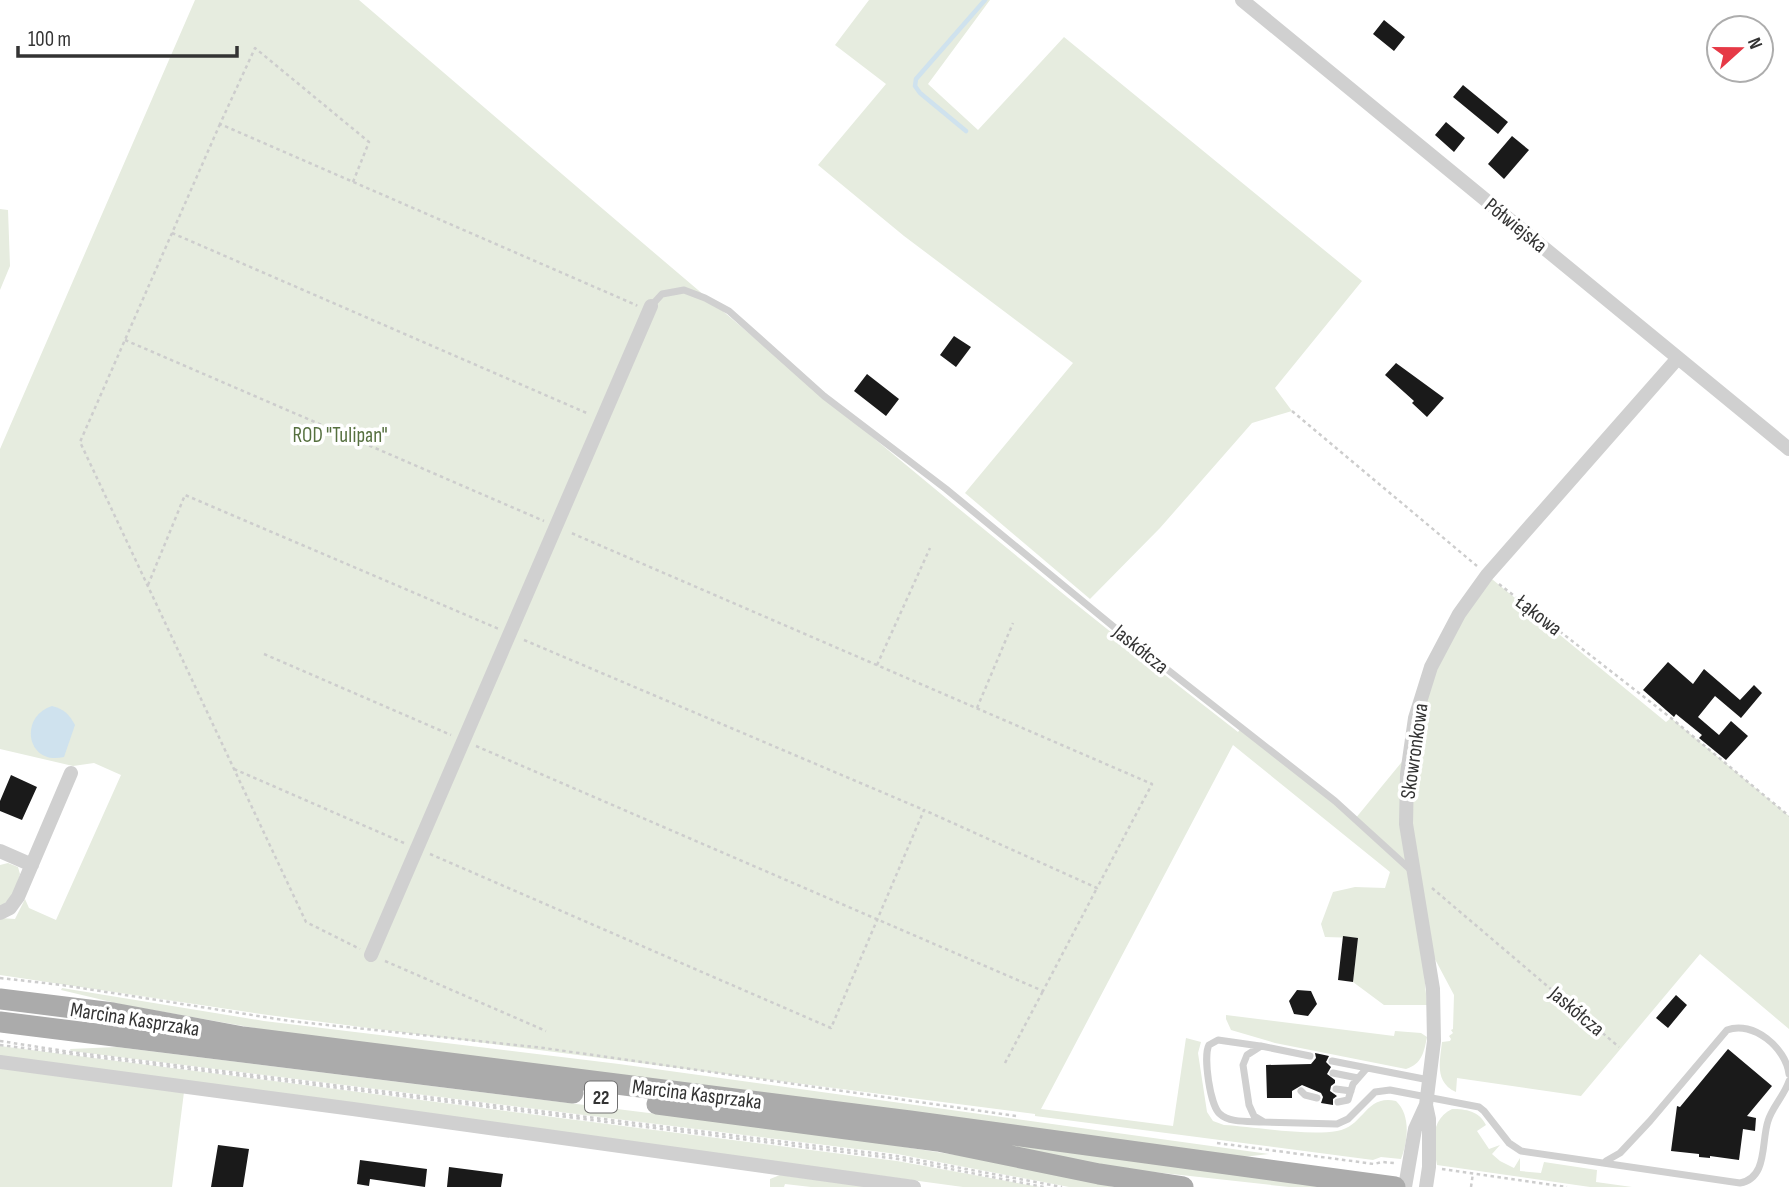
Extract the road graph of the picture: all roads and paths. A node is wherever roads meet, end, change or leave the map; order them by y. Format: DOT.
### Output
graph roads {
  1 [pos="1242,0"];
  2 [pos="220,124"];
  3 [pos="353,182"];
  4 [pos="172,233"];
  5 [pos="650,309"];
  6 [pos="125,340"];
  7 [pos="1678,358"];
  8 [pos="1292,411"];
  9 [pos="602,420"];
  10 [pos="1789,449"];
  11 [pos="556,527"];
  12 [pos="930,548"];
  13 [pos="1487,575"];
  14 [pos="1013,623"];
  15 [pos="264,654"];
  16 [pos="877,665"];
  17 [pos="977,708"];
  18 [pos="464,740"];
  19 [pos="234,769"];
  20 [pos="71,773"];
  21 [pos="1789,816"];
  22 [pos="417,848"];
  23 [pos="0,850"];
  24 [pos="32,865"];
  25 [pos="1413,872"];
  26 [pos="1097,888"];
  27 [pos="0,913"];
  28 [pos="877,919"];
  29 [pos="371,955"];
  30 [pos="0,978"];
  31 [pos="1043,991"];
  32 [pos="0,999"];
  33 [pos="0,1022"];
  34 [pos="546,1031"];
  35 [pos="0,1043"];
  36 [pos="1261,1046"];
  37 [pos="1619,1047"];
  38 [pos="1293,1052"];
  39 [pos="1310,1056"];
  40 [pos="1332,1061"];
  41 [pos="0,1062"];
  42 [pos="1297,1062"];
  43 [pos="1005,1063"];
  44 [pos="1367,1068"];
  45 [pos="1334,1073"];
  46 [pos="1789,1074"];
  47 [pos="1357,1078"];
  48 [pos="1429,1080"];
  49 [pos="1789,1082"];
  50 [pos="1336,1088"];
  51 [pos="1301,1091"];
  52 [pos="1351,1091"];
  53 [pos="1317,1098"];
  54 [pos="1427,1101"];
  55 [pos="1338,1102"];
  56 [pos="1020,1117"];
  57 [pos="1264,1122"];
  58 [pos="1217,1143"];
  59 [pos="1602,1162"];
  60 [pos="1409,1165"];
  61 [pos="1429,1167"];
  62 [pos="1472,1173"];
  63 [pos="914,1187"];
  64 [pos="1044,1187"];
  65 [pos="1062,1187"];
  66 [pos="1183,1187"];
  67 [pos="1395,1187"];
  68 [pos="1405,1187"];
  69 [pos="1426,1187"];
  70 [pos="1471,1187"];
  71 [pos="1567,1187"];
  1 -- 7 [label="street, Półwiejska"];
  2 -- 3 [label="path"];
  2 -- 3 [label="path"];
  2 -- 4 [label="path"];
  3 -- 5 [label="path"];
  4 -- 6 [label="path"];
  4 -- 9 [label="path"];
  5 -- 9 [label="street"];
  5 -- 25 [label="lane, Jaskółcza"];
  6 -- 11 [label="path"];
  6 -- 19 [label="path"];
  7 -- 10 [label="street, Półwiejska"];
  7 -- 13 [label="street, Skowronkowa"];
  8 -- 13 [label="path, Łąkowa"];
  9 -- 11 [label="street"];
  11 -- 16 [label="path"];
  11 -- 18 [label="street"];
  12 -- 16 [label="path"];
  13 -- 21 [label="path, Łąkowa"];
  13 -- 25 [label="street, Skowronkowa"];
  14 -- 17 [label="path"];
  15 -- 18 [label="path"];
  16 -- 17 [label="path"];
  17 -- 26 [label="path"];
  18 -- 22 [label="street"];
  18 -- 28 [label="path"];
  19 -- 22 [label="path"];
  19 -- 29 [label="path"];
  20 -- 24 [label="street"];
  22 -- 28 [label="path"];
  22 -- 29 [label="street"];
  23 -- 24 [label="street"];
  24 -- 27 [label="street"];
  25 -- 37 [label="path, Jaskółcza"];
  25 -- 48 [label="street, Skowronkowa"];
  26 -- 28 [label="path"];
  26 -- 31 [label="path"];
  28 -- 31 [label="path"];
  29 -- 34 [label="path"];
  30 -- 56 [label="path"];
  31 -- 43 [label="path"];
  32 -- 67 [label="main road, Marcina Kasprzaka / 22"];
  33 -- 66 [label="main road, Marcina Kasprzaka / 22"];
  35 -- 64 [label="path"];
  35 -- 65 [label="path"];
  36 -- 38 [label="lane"];
  36 -- 57 [label="lane"];
  36 -- 57 [label="lane"];
  38 -- 39 [label="lane"];
  38 -- 42 [label="lane"];
  40 -- 44 [label="lane"];
  41 -- 63 [label="street"];
  44 -- 47 [label="lane"];
  44 -- 48 [label="lane"];
  45 -- 47 [label="lane"];
  46 -- 59 [label="lane"];
  47 -- 52 [label="lane"];
  48 -- 54 [label="street, Skowronkowa"];
  49 -- 59 [label="lane"];
  50 -- 52 [label="lane"];
  51 -- 53 [label="lane"];
  52 -- 55 [label="lane"];
  54 -- 57 [label="lane"];
  54 -- 59 [label="lane"];
  54 -- 60 [label="street, Skowronkowa"];
  54 -- 61 [label="street, Skowronkowa"];
  58 -- 60 [label="path"];
  60 -- 68 [label="street, Skowronkowa"];
  61 -- 62 [label="path"];
  61 -- 69 [label="street, Skowronkowa"];
  62 -- 70 [label="path"];
  62 -- 71 [label="path"];
}
